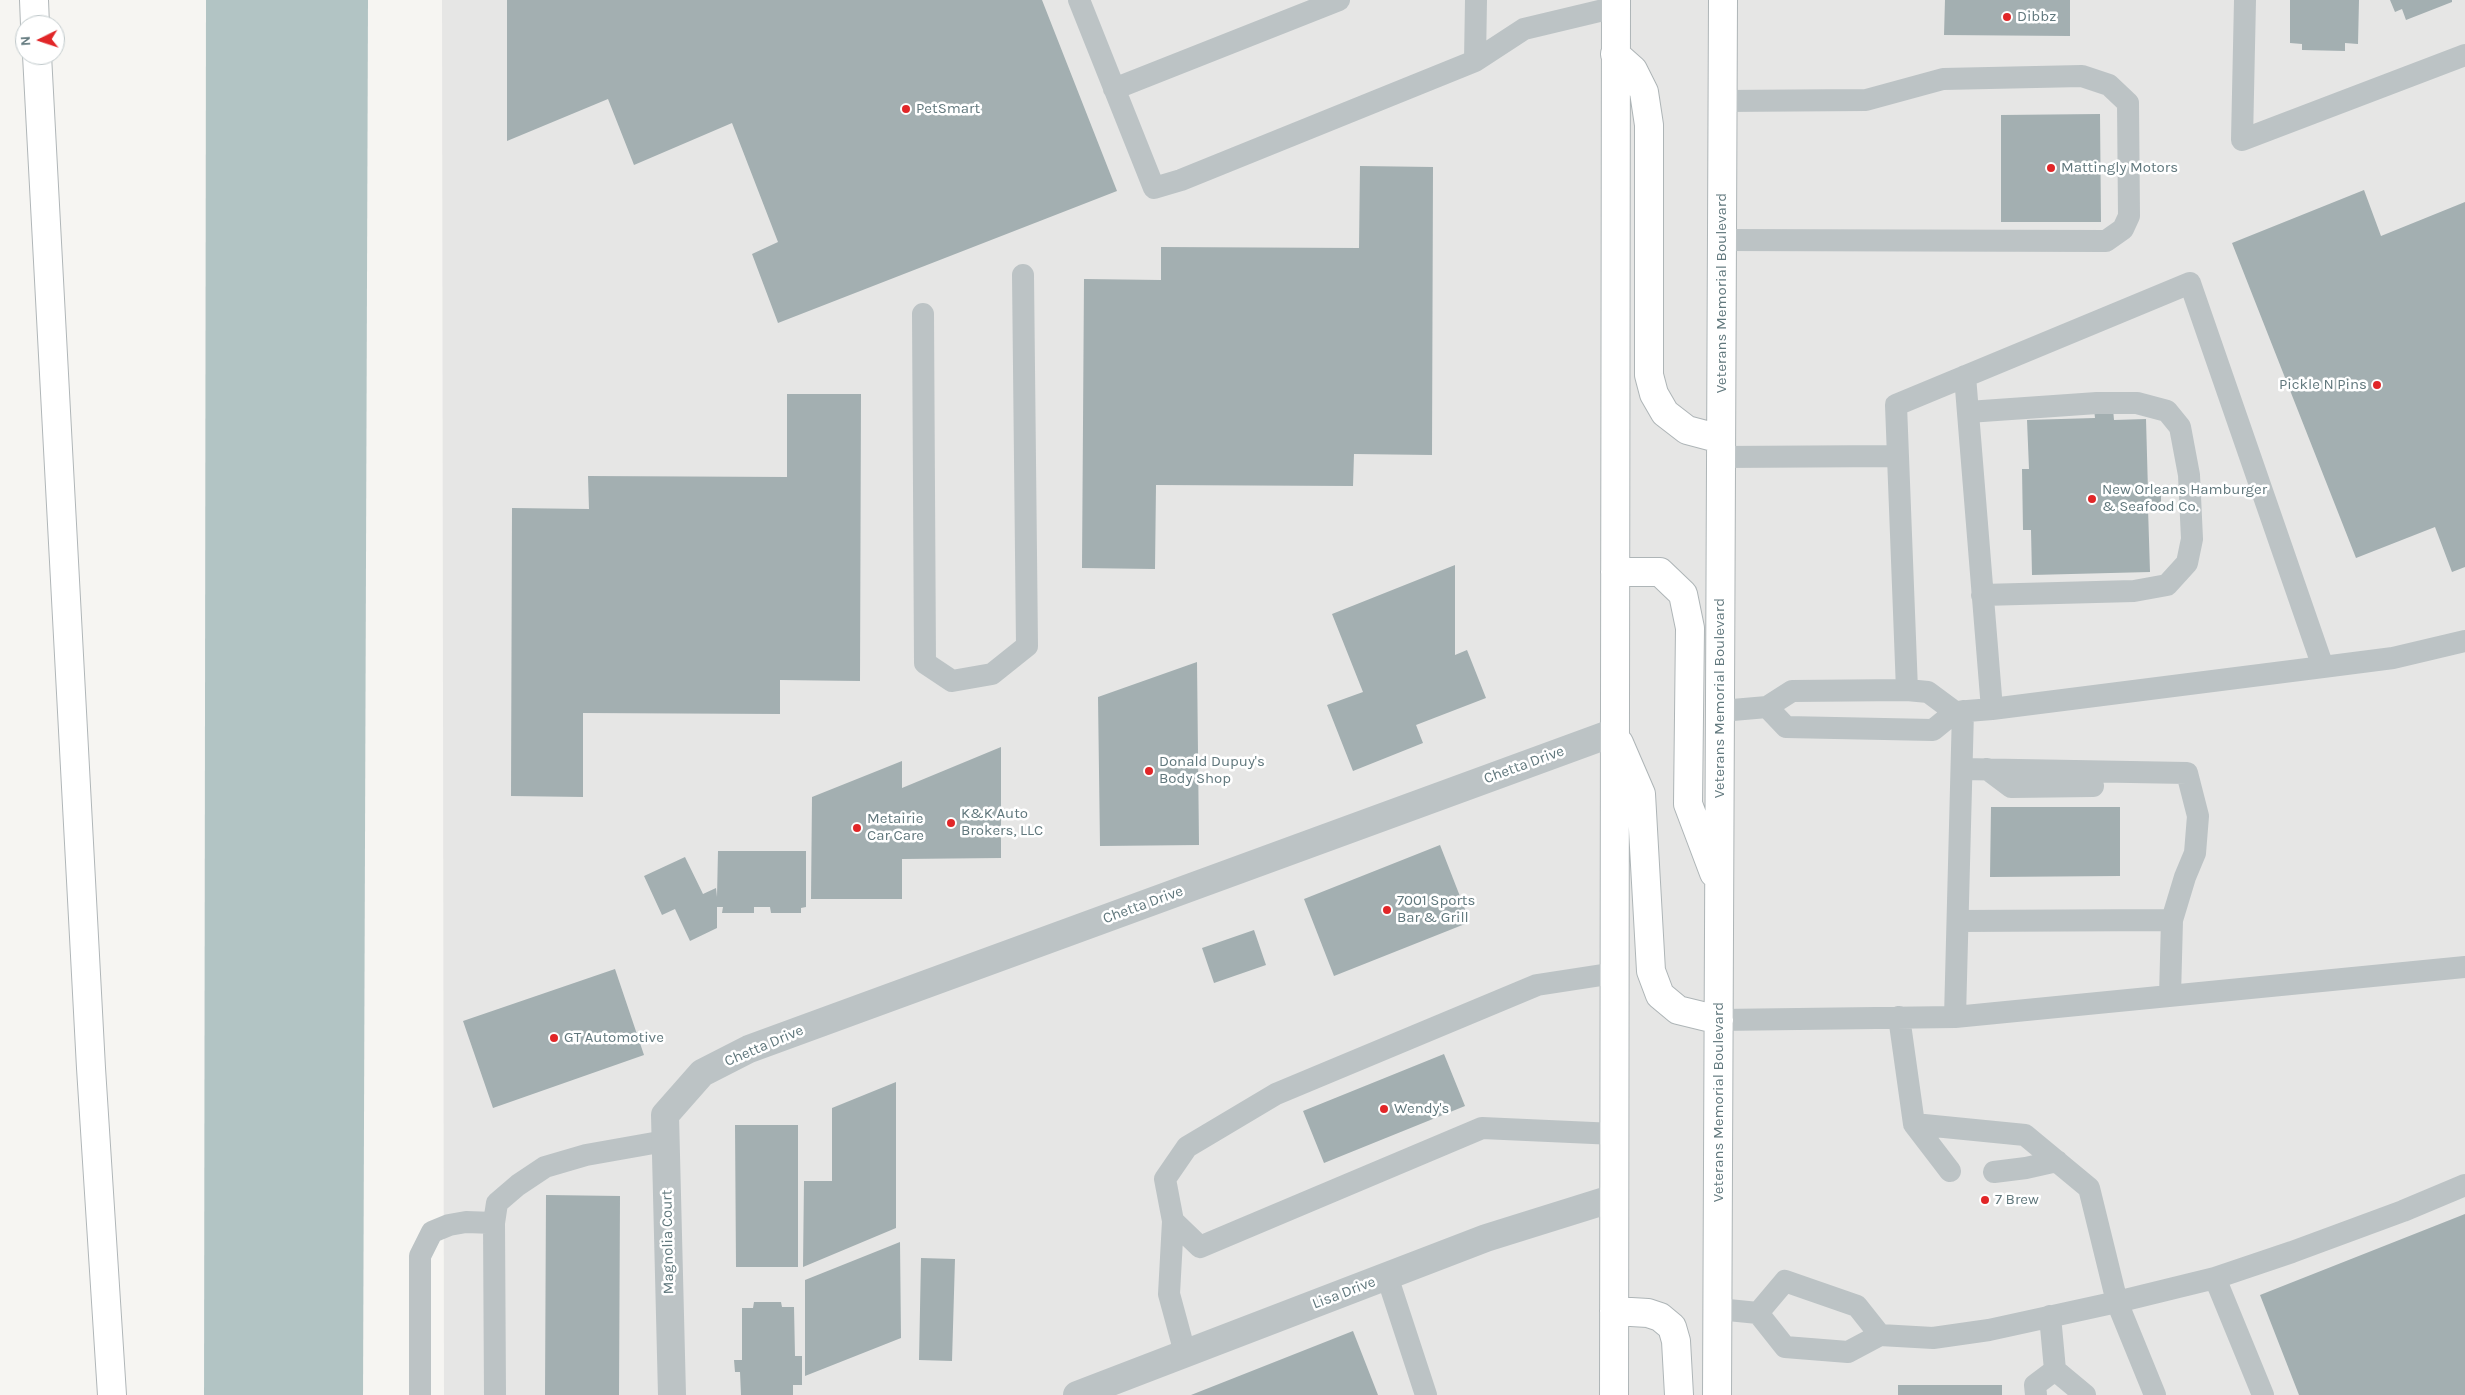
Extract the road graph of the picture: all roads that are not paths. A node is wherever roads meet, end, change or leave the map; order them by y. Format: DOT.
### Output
graph roads {
  1 [pos="34,0"];
  2 [pos="1078,0"];
  3 [pos="1339,0"];
  4 [pos="1476,0"];
  5 [pos="1724,0"];
  6 [pos="2246,0"];
  7 [pos="1616,4"];
  8 [pos="35,15"];
  9 [pos="1616,54"];
  10 [pos="2465,55"];
  11 [pos="1475,61"];
  12 [pos="38,65"];
  13 [pos="1114,89"];
  14 [pos="1723,101"];
  15 [pos="1722,240"];
  16 [pos="1023,275"];
  17 [pos="923,314"];
  18 [pos="1965,376"];
  19 [pos="1968,412"];
  20 [pos="1721,448"];
  21 [pos="1897,456"];
  22 [pos="1615,572"];
  23 [pos="1982,595"];
  24 [pos="2465,641"];
  25 [pos="2323,667"];
  26 [pos="1907,690"];
  27 [pos="1766,707"];
  28 [pos="1992,709"];
  29 [pos="1720,711"];
  30 [pos="1959,712"];
  31 [pos="1615,732"];
  32 [pos="1962,769"];
  33 [pos="1719,888"];
  34 [pos="2172,920"];
  35 [pos="1958,921"];
  36 [pos="2465,967"];
  37 [pos="1615,973"];
  38 [pos="2170,996"];
  39 [pos="1899,1017"];
  40 [pos="1955,1017"];
  41 [pos="1719,1020"];
  42 [pos="683,1096"];
  43 [pos="1914,1124"];
  44 [pos="1614,1134"];
  45 [pos="665,1141"];
  46 [pos="2057,1161"];
  47 [pos="1950,1171"];
  48 [pos="1994,1172"];
  49 [pos="2465,1185"];
  50 [pos="1614,1198"];
  51 [pos="1173,1221"];
  52 [pos="494,1223"];
  53 [pos="1387,1276"];
  54 [pos="2214,1278"];
  55 [pos="2117,1302"];
  56 [pos="1718,1310"];
  57 [pos="1614,1311"];
  58 [pos="1758,1313"];
  59 [pos="2050,1316"];
  60 [pos="1880,1335"];
  61 [pos="1185,1353"];
  62 [pos="2055,1370"];
  63 [pos="112,1395"];
  64 [pos="420,1395"];
  65 [pos="495,1395"];
  66 [pos="672,1395"];
  67 [pos="1077,1395"];
  68 [pos="1426,1395"];
  69 [pos="1614,1395"];
  70 [pos="1679,1395"];
  71 [pos="1717,1395"];
  72 [pos="2036,1395"];
  73 [pos="2085,1395"];
  74 [pos="2155,1395"];
  75 [pos="2263,1395"];
  1 -- 8 [label="main road"];
  2 -- 13 [label="lane"];
  3 -- 13 [label="lane"];
  4 -- 11 [label="lane"];
  5 -- 14 [label="main road, Veterans Memorial Boulevard"];
  6 -- 10 [label="lane"];
  7 -- 9 [label="main road"];
  7 -- 11 [label="lane"];
  9 -- 20 [label="main road"];
  9 -- 22 [label="main road"];
  11 -- 13 [label="lane"];
  12 -- 63 [label="main road"];
  14 -- 15 [label="main road, Veterans Memorial Boulevard"];
  14 -- 15 [label="lane"];
  15 -- 20 [label="main road, Veterans Memorial Boulevard"];
  16 -- 17 [label="lane"];
  18 -- 19 [label="lane"];
  18 -- 21 [label="lane"];
  18 -- 25 [label="lane"];
  19 -- 23 [label="lane"];
  19 -- 23 [label="lane"];
  20 -- 21 [label="lane"];
  20 -- 29 [label="main road, Veterans Memorial Boulevard"];
  21 -- 26 [label="lane"];
  22 -- 31 [label="main road"];
  22 -- 33 [label="main road"];
  23 -- 28 [label="lane"];
  24 -- 25 [label="lane"];
  25 -- 28 [label="lane"];
  26 -- 27 [label="lane"];
  26 -- 30 [label="lane"];
  27 -- 29 [label="lane"];
  27 -- 30 [label="lane"];
  28 -- 30 [label="lane"];
  29 -- 33 [label="main road, Veterans Memorial Boulevard"];
  30 -- 32 [label="lane"];
  31 -- 37 [label="main road"];
  31 -- 41 [label="main road"];
  31 -- 42 [label="street, Chetta Drive"];
  32 -- 34 [label="lane"];
  32 -- 35 [label="lane"];
  33 -- 41 [label="main road, Veterans Memorial Boulevard"];
  34 -- 35 [label="lane"];
  34 -- 38 [label="lane"];
  35 -- 40 [label="lane"];
  36 -- 38 [label="lane"];
  37 -- 44 [label="main road"];
  37 -- 51 [label="lane"];
  38 -- 40 [label="lane"];
  39 -- 40 [label="lane"];
  39 -- 41 [label="lane"];
  39 -- 43 [label="lane"];
  41 -- 56 [label="main road, Veterans Memorial Boulevard"];
  42 -- 45 [label="street, Magnolia Court"];
  43 -- 46 [label="lane"];
  43 -- 47 [label="lane"];
  44 -- 50 [label="main road"];
  44 -- 51 [label="lane"];
  45 -- 52 [label="lane"];
  45 -- 66 [label="street, Magnolia Court"];
  46 -- 48 [label="lane"];
  46 -- 55 [label="lane"];
  49 -- 54 [label="lane"];
  50 -- 53 [label="street, Lisa Drive"];
  50 -- 57 [label="main road"];
  51 -- 61 [label="lane"];
  52 -- 64 [label="lane"];
  52 -- 65 [label="lane"];
  53 -- 61 [label="street, Lisa Drive"];
  53 -- 68 [label="lane"];
  54 -- 55 [label="lane"];
  54 -- 75 [label="lane"];
  55 -- 59 [label="lane"];
  55 -- 74 [label="lane"];
  56 -- 58 [label="lane"];
  56 -- 71 [label="main road, Veterans Memorial Boulevard"];
  57 -- 69 [label="main road"];
  57 -- 70 [label="main road"];
  58 -- 60 [label="lane"];
  58 -- 60 [label="lane"];
  59 -- 60 [label="lane"];
  59 -- 62 [label="lane"];
  61 -- 67 [label="street, Lisa Drive"];
  62 -- 72 [label="lane"];
  62 -- 73 [label="lane"];
}
